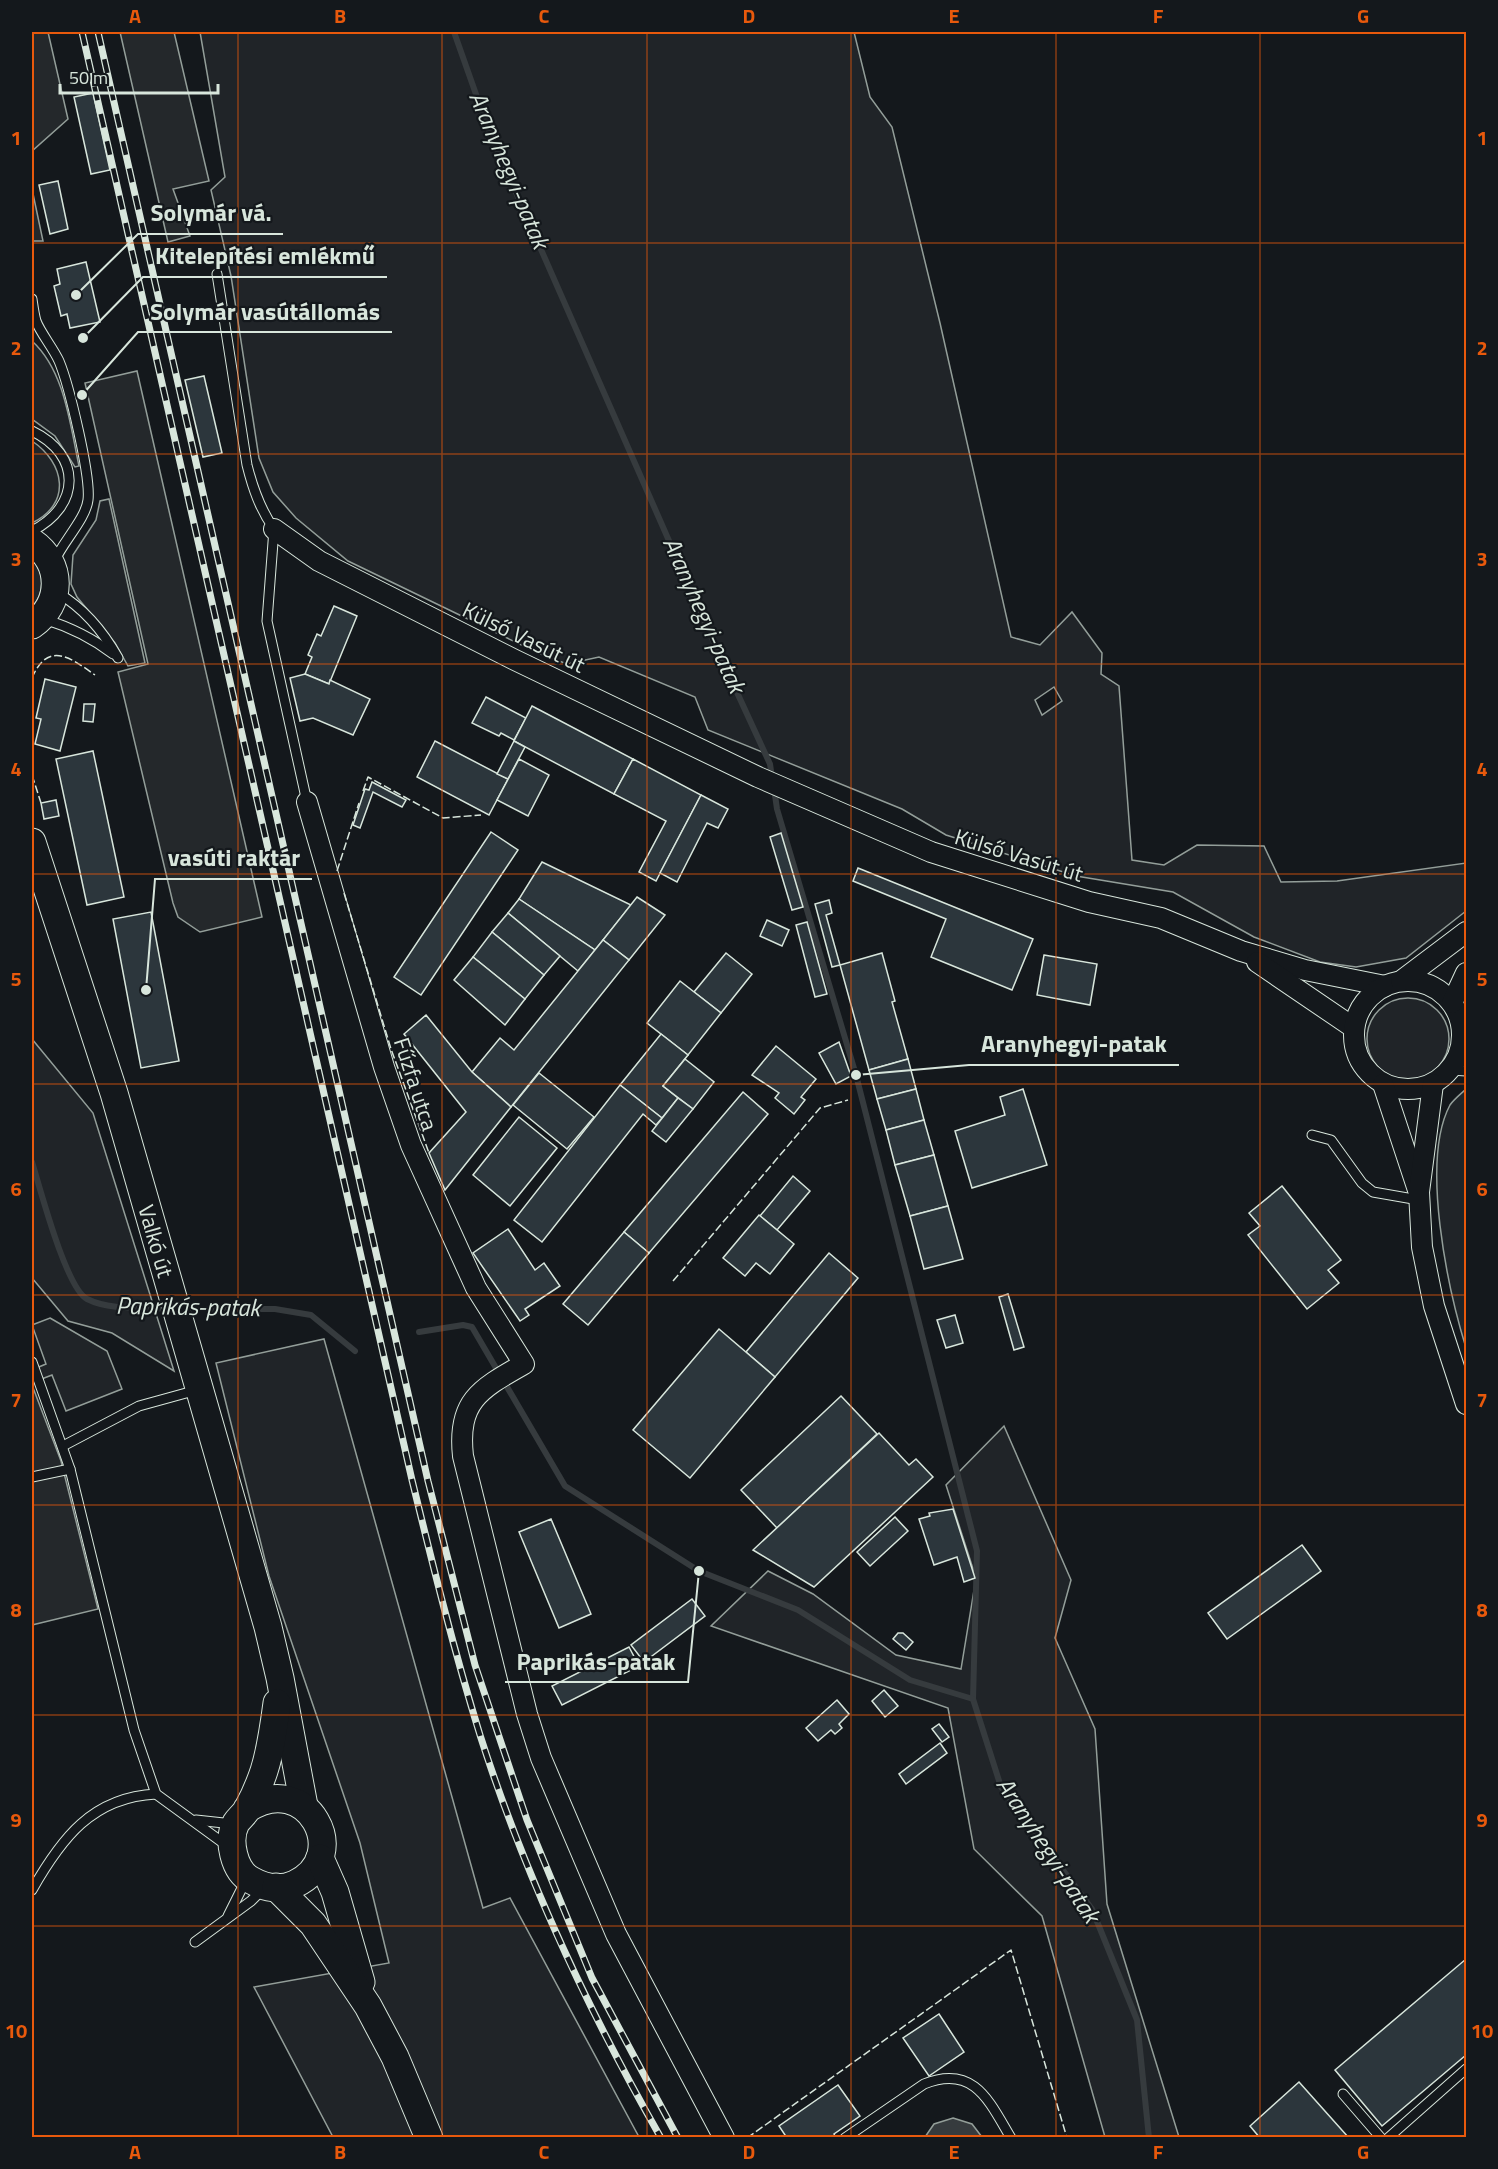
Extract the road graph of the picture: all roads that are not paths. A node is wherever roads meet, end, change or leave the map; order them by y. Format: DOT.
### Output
graph roads {
  1 [pos="217,274"];
  2 [pos="32,298"];
  3 [pos="34,322"];
  4 [pos="32,431"];
  5 [pos="274,529"];
  6 [pos="32,531"];
  7 [pos="32,542"];
  8 [pos="52,565"];
  9 [pos="56,591"];
  10 [pos="36,622"];
  11 [pos="307,802"];
  12 [pos="32,842"];
  13 [pos="1467,932"];
  14 [pos="1241,951"];
  15 [pos="1467,973"];
  16 [pos="1393,984"];
  17 [pos="1452,1003"];
  18 [pos="1464,1026"];
  19 [pos="1354,1028"];
  20 [pos="1459,1070"];
  21 [pos="1383,1084"];
  22 [pos="1433,1084"];
  23 [pos="1312,1135"];
  24 [pos="1419,1196"];
  25 [pos="32,1362"];
  26 [pos="199,1389"];
  27 [pos="1467,1404"];
  28 [pos="63,1446"];
  29 [pos="70,1468"];
  30 [pos="32,1477"];
  31 [pos="280,1678"];
  32 [pos="156,1794"];
  33 [pos="304,1806"];
  34 [pos="241,1817"];
  35 [pos="195,1820"];
  36 [pos="233,1851"];
  37 [pos="320,1858"];
  38 [pos="262,1884"];
  39 [pos="32,1890"];
  40 [pos="228,1917"];
  41 [pos="195,1942"];
  42 [pos="369,2006"];
  43 [pos="1467,2069"];
  44 [pos="1343,2094"];
  45 [pos="429,2138"];
  46 [pos="724,2138"];
  47 [pos="845,2138"];
  48 [pos="1011,2138"];
  49 [pos="1381,2138"];
  50 [pos="1388,2138"];
  1 -- 5 [label="lane"];
  2 -- 3 [label="lane"];
  3 -- 8 [label="lane"];
  4 -- 6 [label="lane"];
  5 -- 11 [label="lane"];
  5 -- 14 [label="street, Külső Vasút út"];
  7 -- 8 [label="street"];
  8 -- 9 [label="street"];
  9 -- 10 [label="street"];
  9 -- 10 [label="lane"];
  11 -- 46 [label="street, Fűzfa utca"];
  12 -- 26 [label="street, Valkó út"];
  13 -- 16 [label="street"];
  14 -- 16 [label="street, Külső Vasút út"];
  14 -- 19 [label="street, Külső Vasút út"];
  15 -- 17 [label="street"];
  16 -- 17 [label="street"];
  16 -- 19 [label="street"];
  17 -- 18 [label="street"];
  18 -- 20 [label="street"];
  19 -- 21 [label="street"];
  20 -- 22 [label="street"];
  21 -- 22 [label="street"];
  21 -- 24 [label="street"];
  22 -- 24 [label="street"];
  23 -- 24 [label="lane"];
  24 -- 27 [label="street"];
  25 -- 28 [label="lane"];
  26 -- 28 [label="lane"];
  26 -- 31 [label="street, Valkó út"];
  28 -- 29 [label="lane"];
  29 -- 30 [label="lane"];
  29 -- 32 [label="lane"];
  31 -- 33 [label="street, Valkó út"];
  31 -- 34 [label="street"];
  32 -- 35 [label="lane"];
  32 -- 39 [label="lane"];
  33 -- 34 [label="street"];
  33 -- 37 [label="street"];
  34 -- 35 [label="lane"];
  34 -- 36 [label="street"];
  35 -- 36 [label="lane"];
  36 -- 38 [label="street"];
  37 -- 38 [label="street"];
  37 -- 42 [label="street"];
  38 -- 40 [label="lane"];
  38 -- 40 [label="lane"];
  38 -- 42 [label="street"];
  40 -- 41 [label="lane"];
  42 -- 45 [label="street"];
  43 -- 50 [label="lane"];
  44 -- 49 [label="lane"];
  47 -- 48 [label="lane"];
}
